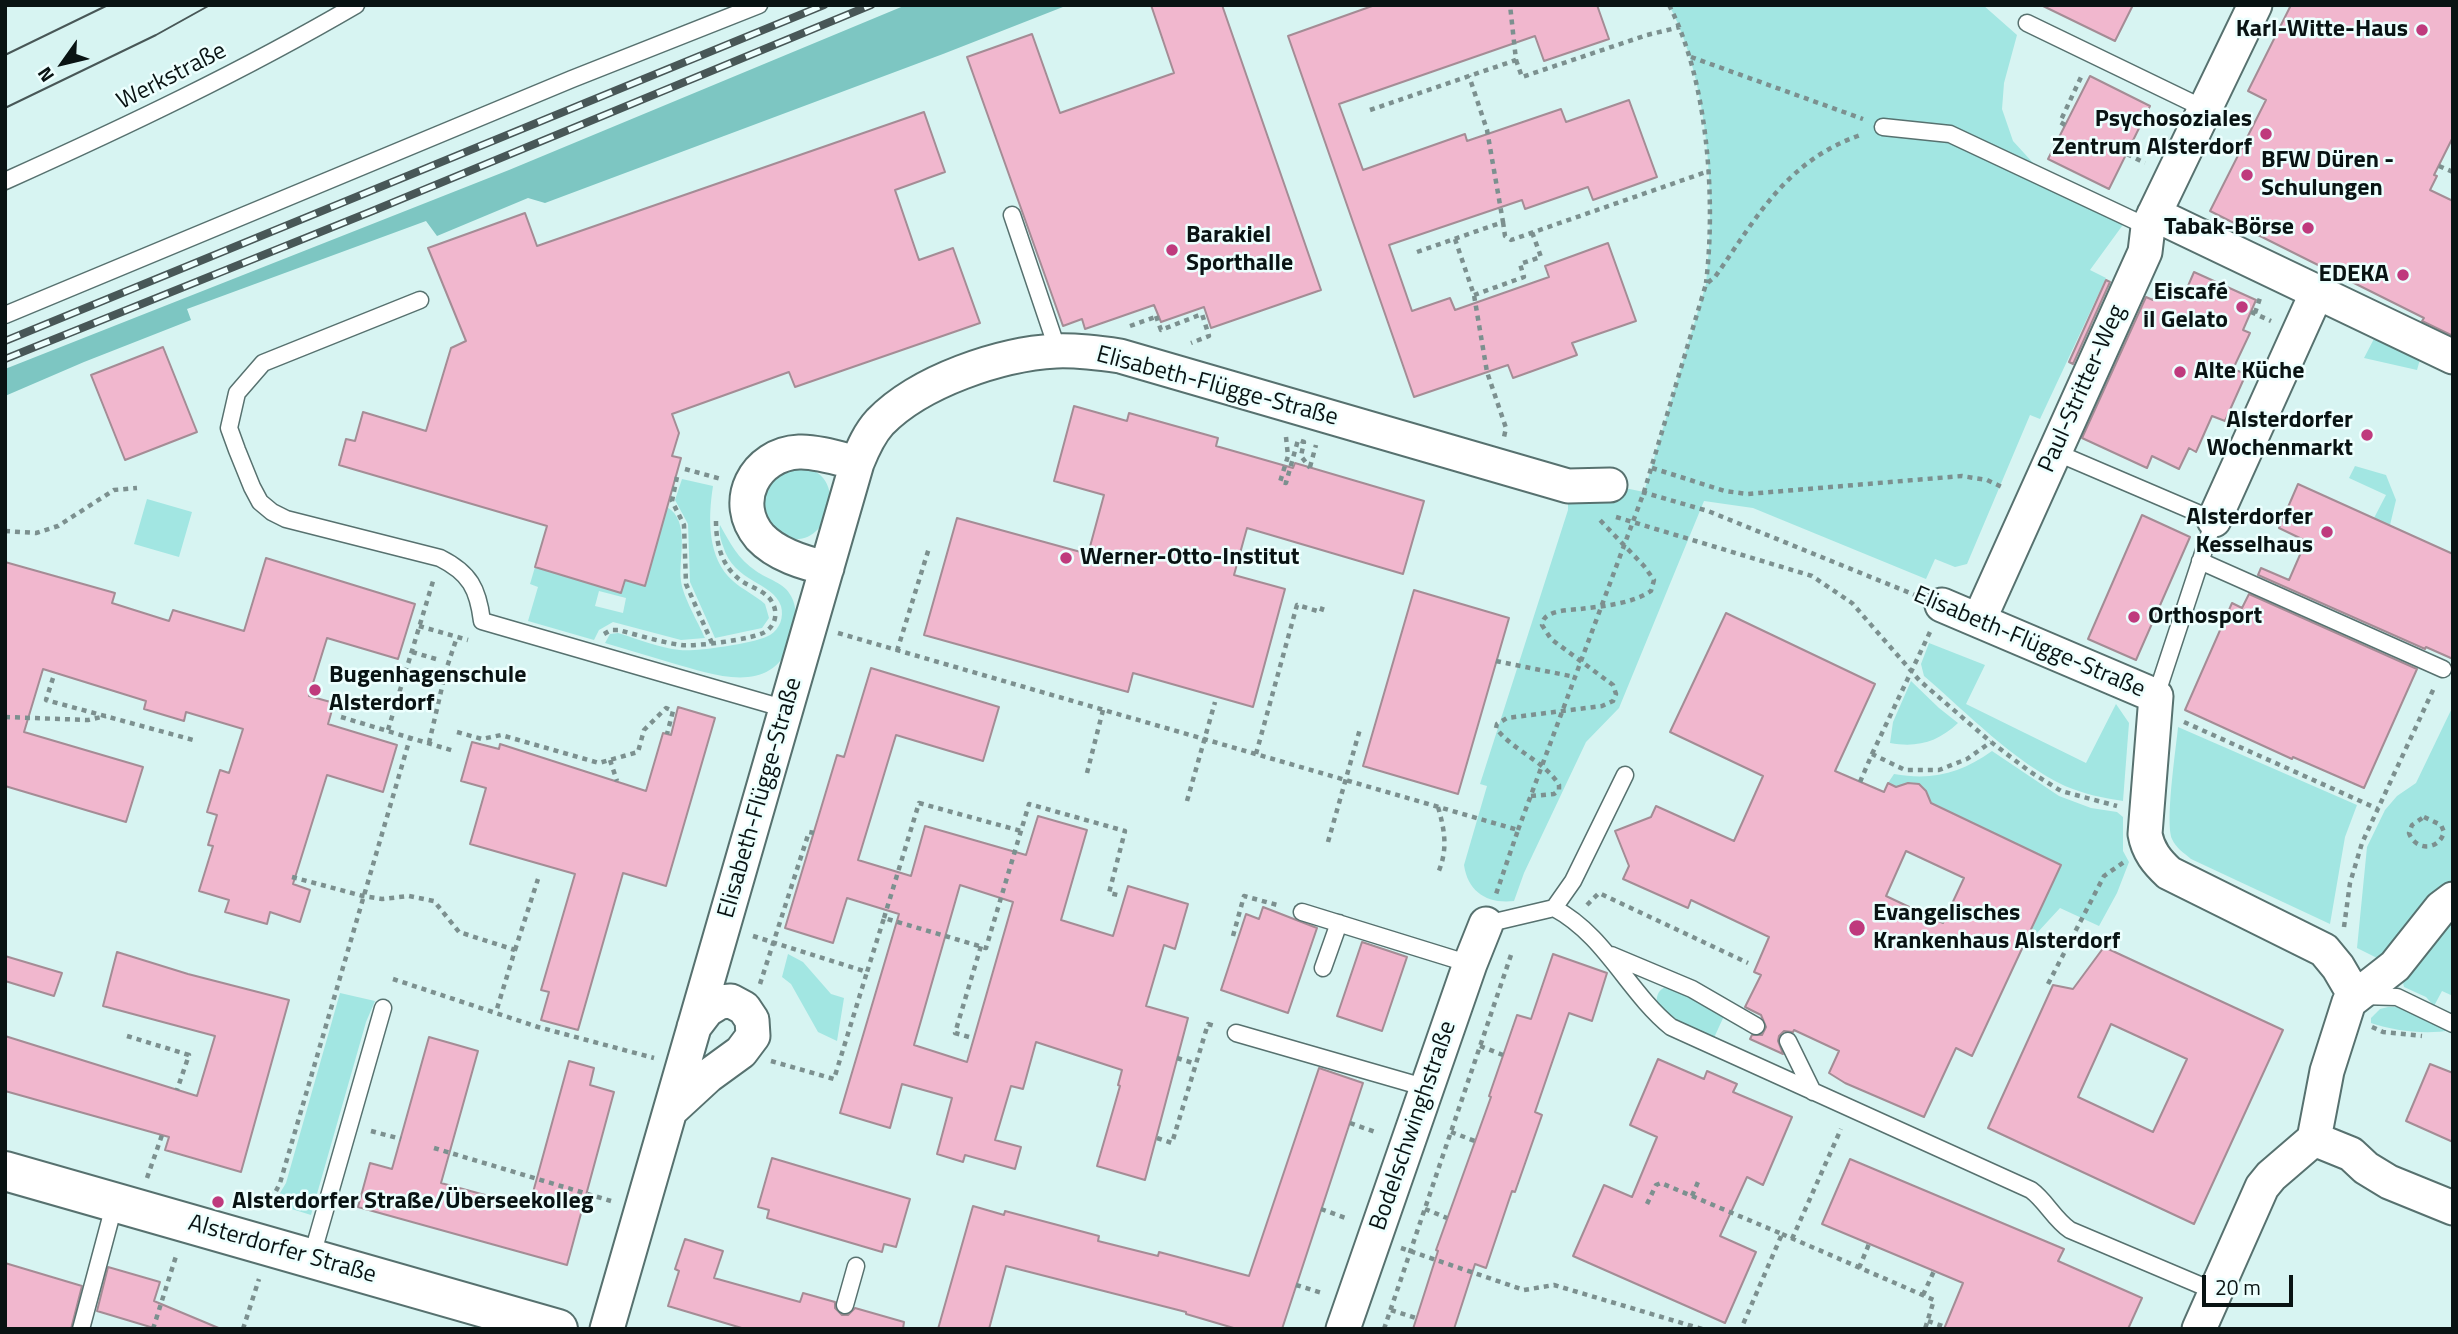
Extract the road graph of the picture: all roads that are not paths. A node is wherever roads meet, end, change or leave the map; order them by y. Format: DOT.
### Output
graph roads {
  1 [pos="356,5"];
  2 [pos="759,5"];
  3 [pos="2255,5"];
  4 [pos="2027,23"];
  5 [pos="2205,109"];
  6 [pos="1884,127"];
  7 [pos="5,181"];
  8 [pos="1012,215"];
  9 [pos="2151,221"];
  10 [pos="2317,292"];
  11 [pos="420,300"];
  12 [pos="5,315"];
  13 [pos="1058,351"];
  14 [pos="2453,357"];
  15 [pos="2055,452"];
  16 [pos="857,463"];
  17 [pos="1610,500"];
  18 [pos="2214,520"];
  19 [pos="2200,561"];
  20 [pos="827,568"];
  21 [pos="1942,606"];
  22 [pos="1979,620"];
  23 [pos="2443,669"];
  24 [pos="2155,702"];
  25 [pos="786,709"];
  26 [pos="1625,775"];
  27 [pos="2453,899"];
  28 [pos="1555,908"];
  29 [pos="1302,912"];
  30 [pos="1339,923"];
  31 [pos="1486,924"];
  32 [pos="1608,954"];
  33 [pos="1470,964"];
  34 [pos="1323,968"];
  35 [pos="2350,1003"];
  36 [pos="383,1008"];
  37 [pos="2453,1024"];
  38 [pos="1756,1026"];
  39 [pos="694,1027"];
  40 [pos="1236,1033"];
  41 [pos="1788,1041"];
  42 [pos="1427,1088"];
  43 [pos="1813,1092"];
  44 [pos="670,1111"];
  45 [pos="2314,1139"];
  46 [pos="5,1171"];
  47 [pos="125,1205"];
  48 [pos="2453,1208"];
  49 [pos="312,1259"];
  50 [pos="856,1266"];
  51 [pos="2214,1291"];
  52 [pos="845,1305"];
  53 [pos="81,1329"];
  54 [pos="558,1329"];
  55 [pos="607,1329"];
  56 [pos="1343,1329"];
  57 [pos="2199,1329"];
  1 -- 7 [label="lane, Werkstraße"];
  2 -- 12 [label="lane"];
  3 -- 5 [label="street, Paul-Stritter-Weg"];
  4 -- 5 [label="lane"];
  5 -- 9 [label="street, Paul-Stritter-Weg"];
  6 -- 9 [label="lane"];
  8 -- 13 [label="lane"];
  9 -- 10 [label="street"];
  9 -- 15 [label="street, Paul-Stritter-Weg"];
  10 -- 14 [label="street"];
  10 -- 18 [label="street"];
  11 -- 25 [label="lane"];
  13 -- 16 [label="street, Elisabeth-Flügge-Straße"];
  13 -- 17 [label="street, Elisabeth-Flügge-Straße"];
  15 -- 18 [label="lane"];
  15 -- 22 [label="street, Paul-Stritter-Weg"];
  16 -- 20 [label="street, Elisabeth-Flügge-Straße"];
  16 -- 20 [label="street"];
  18 -- 19 [label="lane"];
  19 -- 23 [label="lane"];
  19 -- 24 [label="lane"];
  20 -- 25 [label="street, Elisabeth-Flügge-Straße"];
  21 -- 22 [label="street, Elisabeth-Flügge-Straße"];
  22 -- 24 [label="street, Elisabeth-Flügge-Straße"];
  24 -- 35 [label="street, Elisabeth-Flügge-Straße"];
  25 -- 39 [label="street, Elisabeth-Flügge-Straße"];
  26 -- 28 [label="lane"];
  27 -- 35 [label="street"];
  28 -- 31 [label="lane"];
  28 -- 32 [label="lane"];
  29 -- 30 [label="lane"];
  30 -- 33 [label="lane"];
  30 -- 34 [label="lane"];
  31 -- 33 [label="street, Bodelschwinghstraße"];
  32 -- 38 [label="lane"];
  32 -- 43 [label="lane"];
  33 -- 42 [label="street, Bodelschwinghstraße"];
  35 -- 37 [label="lane"];
  35 -- 45 [label="street"];
  36 -- 49 [label="lane"];
  39 -- 44 [label="street, Elisabeth-Flügge-Straße"];
  39 -- 44 [label="street, Elisabeth-Flügge-Straße"];
  40 -- 42 [label="lane"];
  41 -- 43 [label="lane"];
  42 -- 56 [label="street, Bodelschwinghstraße"];
  43 -- 51 [label="lane"];
  44 -- 55 [label="street, Elisabeth-Flügge-Straße"];
  45 -- 48 [label="street"];
  45 -- 51 [label="street"];
  46 -- 47 [label="street, Alsterdorfer Straße"];
  47 -- 49 [label="street, Alsterdorfer Straße"];
  47 -- 53 [label="lane"];
  49 -- 54 [label="street, Alsterdorfer Straße"];
  50 -- 52 [label="lane"];
  51 -- 57 [label="street"];
}
